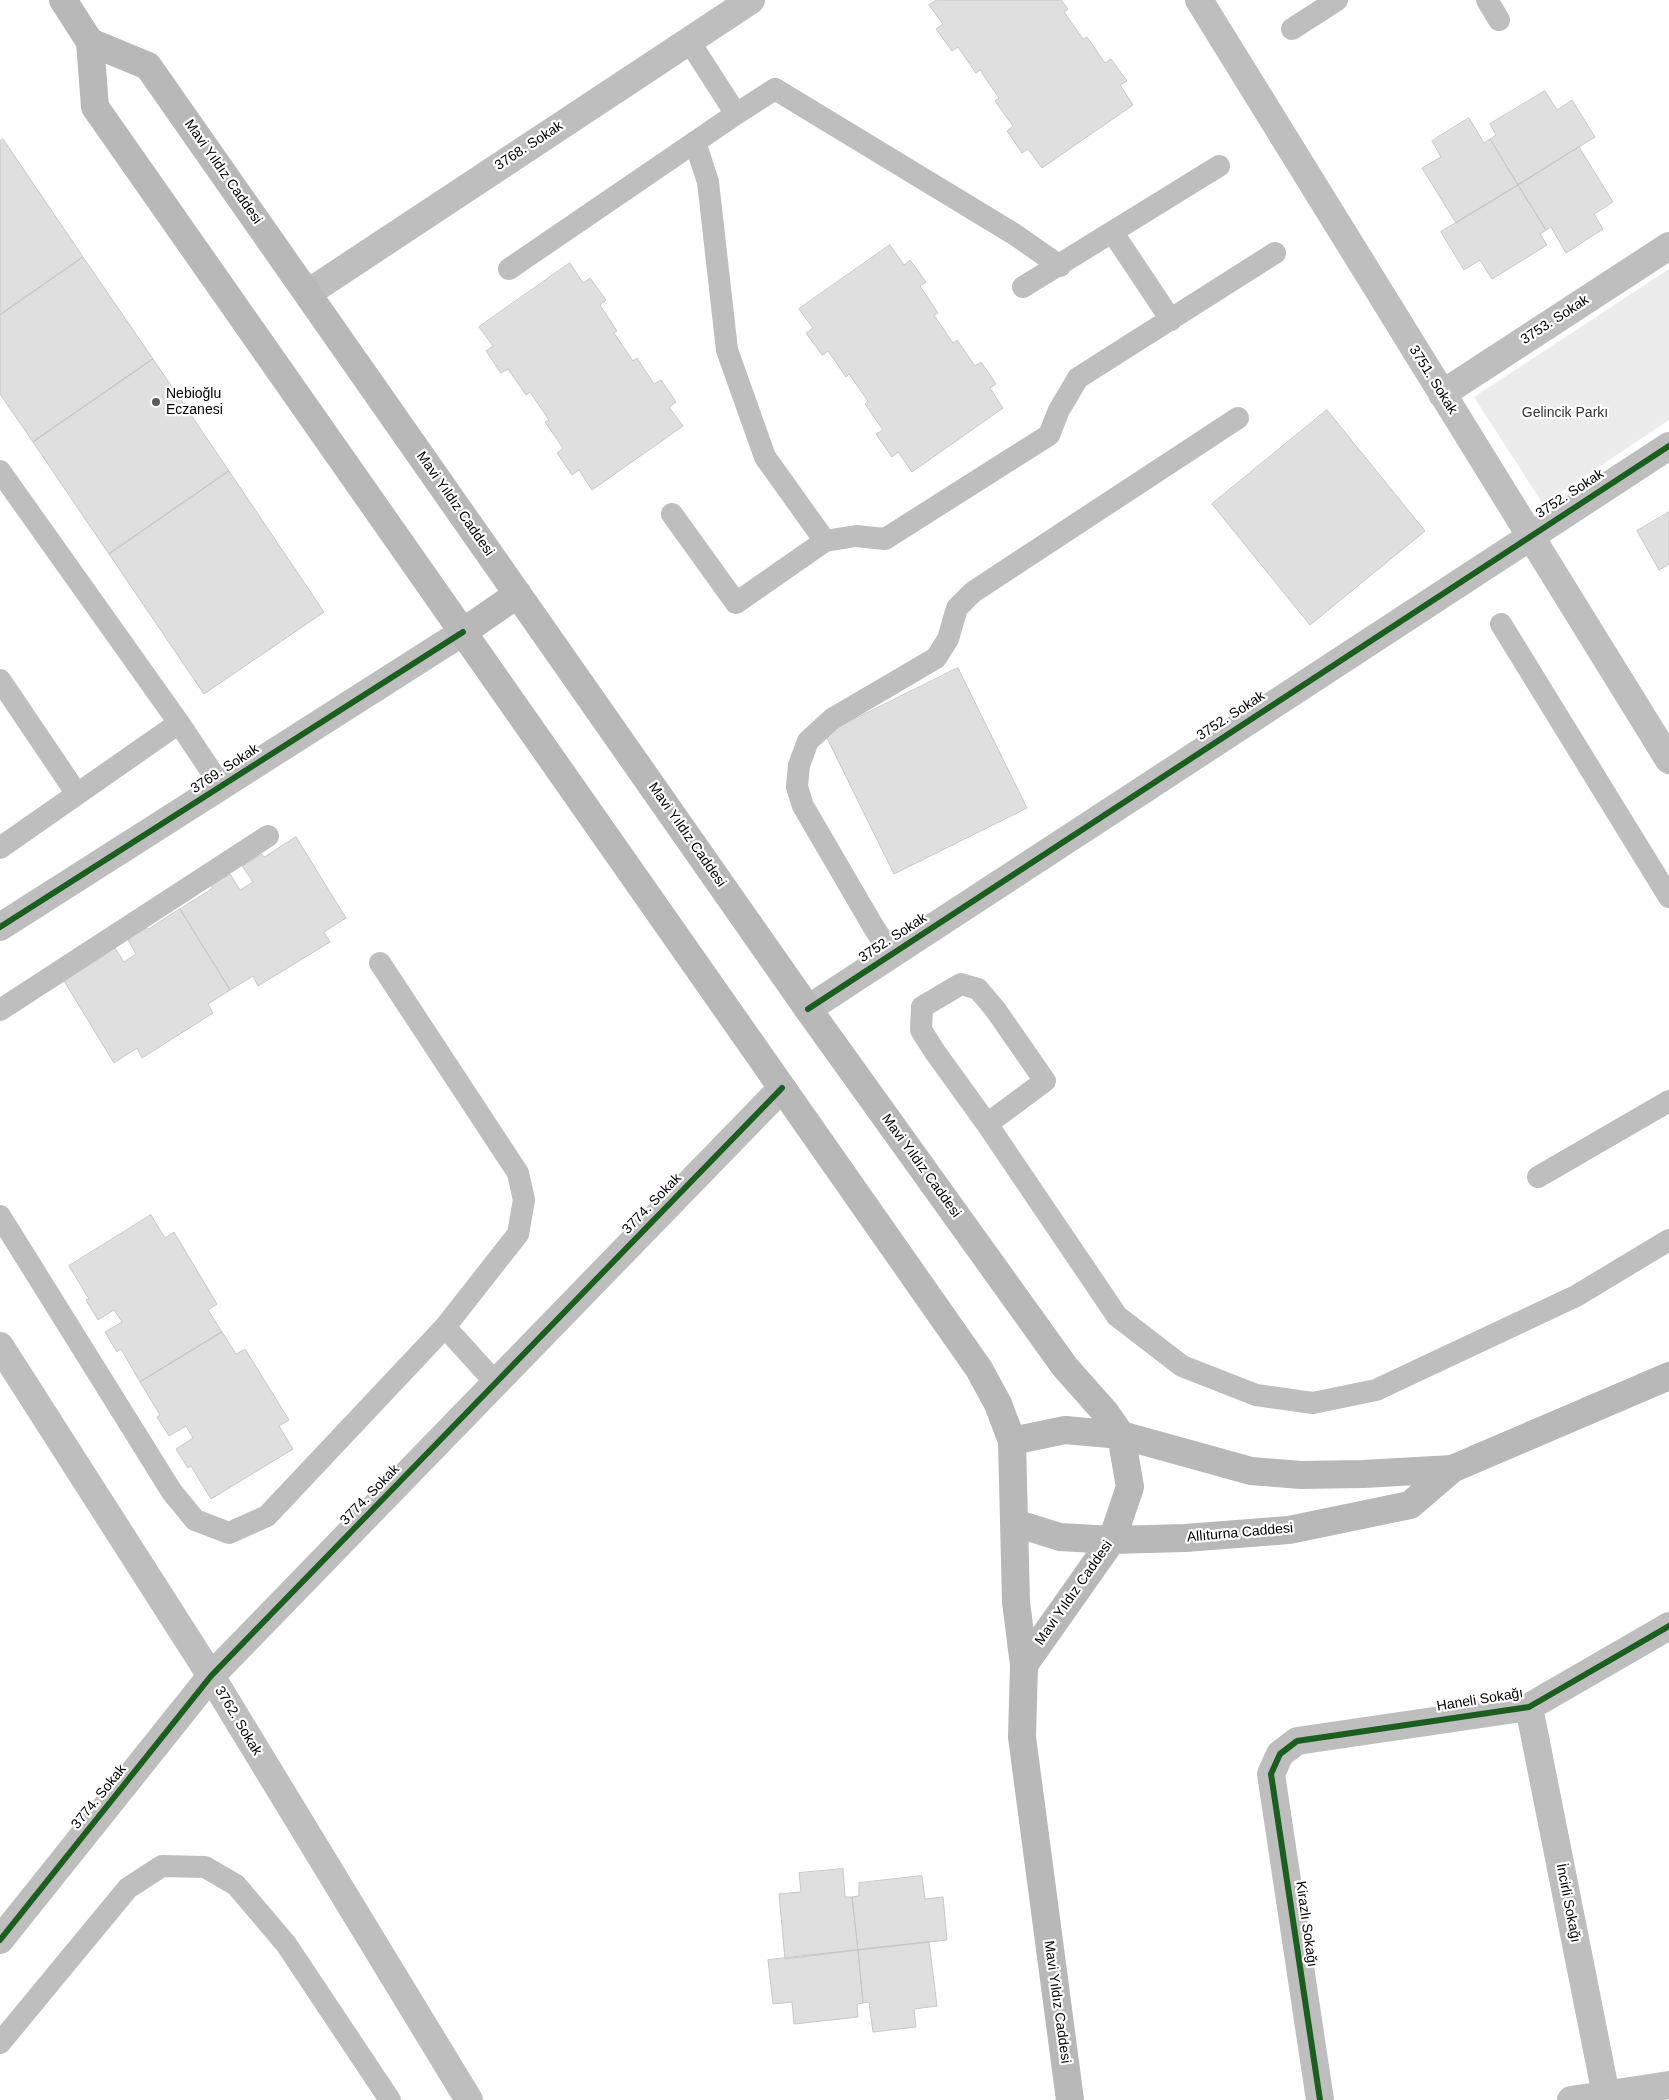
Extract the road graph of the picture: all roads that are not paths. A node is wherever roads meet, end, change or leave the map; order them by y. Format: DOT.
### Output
graph roads {
  1 [pos="63,0"];
  2 [pos="751,0"];
  3 [pos="1199,0"];
  4 [pos="1336,0"];
  5 [pos="1487,0"];
  6 [pos="1499,20"];
  7 [pos="1292,29"];
  8 [pos="689,41"];
  9 [pos="90,42"];
  10 [pos="736,114"];
  11 [pos="695,142"];
  12 [pos="1220,166"];
  13 [pos="1112,233"];
  14 [pos="1669,246"];
  15 [pos="1275,253"];
  16 [pos="1060,266"];
  17 [pos="509,269"];
  18 [pos="1023,287"];
  19 [pos="308,293"];
  20 [pos="1172,320"];
  21 [pos="1442,394"];
  22 [pos="1238,418"];
  23 [pos="1669,446"];
  24 [pos="0,471"];
  25 [pos="672,514"];
  26 [pos="1529,536"];
  27 [pos="825,540"];
  28 [pos="518,594"];
  29 [pos="1501,624"];
  30 [pos="463,632"];
  31 [pos="0,680"];
  32 [pos="179,723"];
  33 [pos="1669,760"];
  34 [pos="221,786"];
  35 [pos="77,794"];
  36 [pos="268,836"];
  37 [pos="0,848"];
  38 [pos="1669,898"];
  39 [pos="0,927"];
  40 [pos="891,954"];
  41 [pos="380,963"];
  42 [pos="808,1009"];
  43 [pos="0,1010"];
  44 [pos="782,1088"];
  45 [pos="1669,1101"];
  46 [pos="987,1124"];
  47 [pos="1538,1177"];
  48 [pos="0,1216"];
  49 [pos="1669,1240"];
  50 [pos="445,1327"];
  51 [pos="0,1346"];
  52 [pos="496,1384"];
  53 [pos="1667,1384"];
  54 [pos="1121,1435"];
  55 [pos="1012,1441"];
  56 [pos="1452,1469"];
  57 [pos="1015,1523"];
  58 [pos="1112,1540"];
  59 [pos="1669,1626"];
  60 [pos="1024,1665"];
  61 [pos="211,1676"];
  62 [pos="1528,1707"];
  63 [pos="1280,1754"];
  64 [pos="0,1940"];
  65 [pos="0,2043"];
  66 [pos="1669,2085"];
  67 [pos="1606,2097"];
  68 [pos="390,2100"];
  69 [pos="469,2100"];
  70 [pos="1070,2100"];
  71 [pos="1320,2100"];
  72 [pos="1571,2100"];
  1 -- 9 [label="main road, Mavi Yıldız Caddesi"];
  2 -- 8 [label="street, 3768. Sokak"];
  3 -- 21 [label="street, 3751. Sokak"];
  4 -- 7 [label="lane"];
  5 -- 6 [label="lane"];
  8 -- 10 [label="lane"];
  8 -- 19 [label="street, 3768. Sokak"];
  9 -- 19 [label="main road, Mavi Yıldız Caddesi"];
  9 -- 30 [label="main road, Mavi Yıldız Caddesi"];
  10 -- 11 [label="lane"];
  10 -- 16 [label="lane"];
  11 -- 17 [label="lane"];
  11 -- 27 [label="lane"];
  12 -- 13 [label="lane"];
  13 -- 16 [label="lane"];
  13 -- 20 [label="lane"];
  14 -- 21 [label="street, 3753. Sokak"];
  15 -- 20 [label="lane"];
  16 -- 18 [label="lane"];
  19 -- 28 [label="main road, Mavi Yıldız Caddesi"];
  20 -- 27 [label="lane"];
  21 -- 26 [label="street, 3751. Sokak"];
  22 -- 40 [label="lane"];
  23 -- 26 [label="street, 3752. Sokak"];
  24 -- 32 [label="lane"];
  25 -- 27 [label="lane"];
  26 -- 33 [label="street, 3751. Sokak"];
  26 -- 40 [label="street, 3752. Sokak"];
  28 -- 30 [label="main road"];
  28 -- 42 [label="main road, Mavi Yıldız Caddesi"];
  29 -- 38 [label="lane"];
  30 -- 34 [label="street, 3769. Sokak"];
  30 -- 44 [label="main road, Mavi Yıldız Caddesi"];
  31 -- 35 [label="lane"];
  32 -- 34 [label="lane"];
  32 -- 35 [label="lane"];
  34 -- 39 [label="street, 3769. Sokak"];
  35 -- 37 [label="lane"];
  36 -- 43 [label="lane"];
  40 -- 42 [label="street, 3752. Sokak"];
  41 -- 50 [label="lane"];
  42 -- 54 [label="main road, Mavi Yıldız Caddesi"];
  44 -- 52 [label="street, 3774. Sokak"];
  44 -- 55 [label="main road, Mavi Yıldız Caddesi"];
  45 -- 47 [label="lane"];
  46 -- 46 [label="lane"];
  46 -- 49 [label="lane"];
  48 -- 50 [label="lane"];
  50 -- 52 [label="lane"];
  51 -- 61 [label="street, 3762. Sokak"];
  52 -- 61 [label="street, 3774. Sokak"];
  53 -- 56 [label="main road, Allıturna Caddesi"];
  54 -- 55 [label="main road, Allıturna Caddesi"];
  54 -- 56 [label="main road, Allıturna Caddesi"];
  54 -- 58 [label="main road, Mavi Yıldız Caddesi"];
  55 -- 57 [label="main road, Mavi Yıldız Caddesi"];
  56 -- 58 [label="main road, Allıturna Caddesi"];
  57 -- 58 [label="main road, Allıturna Caddesi"];
  57 -- 60 [label="main road, Mavi Yıldız Caddesi"];
  58 -- 60 [label="main road, Mavi Yıldız Caddesi"];
  59 -- 62 [label="street, Haneli Sokağı"];
  60 -- 70 [label="main road, Mavi Yıldız Caddesi"];
  61 -- 64 [label="street, 3774. Sokak"];
  61 -- 69 [label="street, 3762. Sokak"];
  62 -- 63 [label="street, Haneli Sokağı"];
  62 -- 67 [label="street, İncirli Sokağı"];
  63 -- 71 [label="street, Kirazlı Sokağı"];
  65 -- 68 [label="lane"];
  66 -- 67 [label="street"];
  67 -- 72 [label="street"];
}
